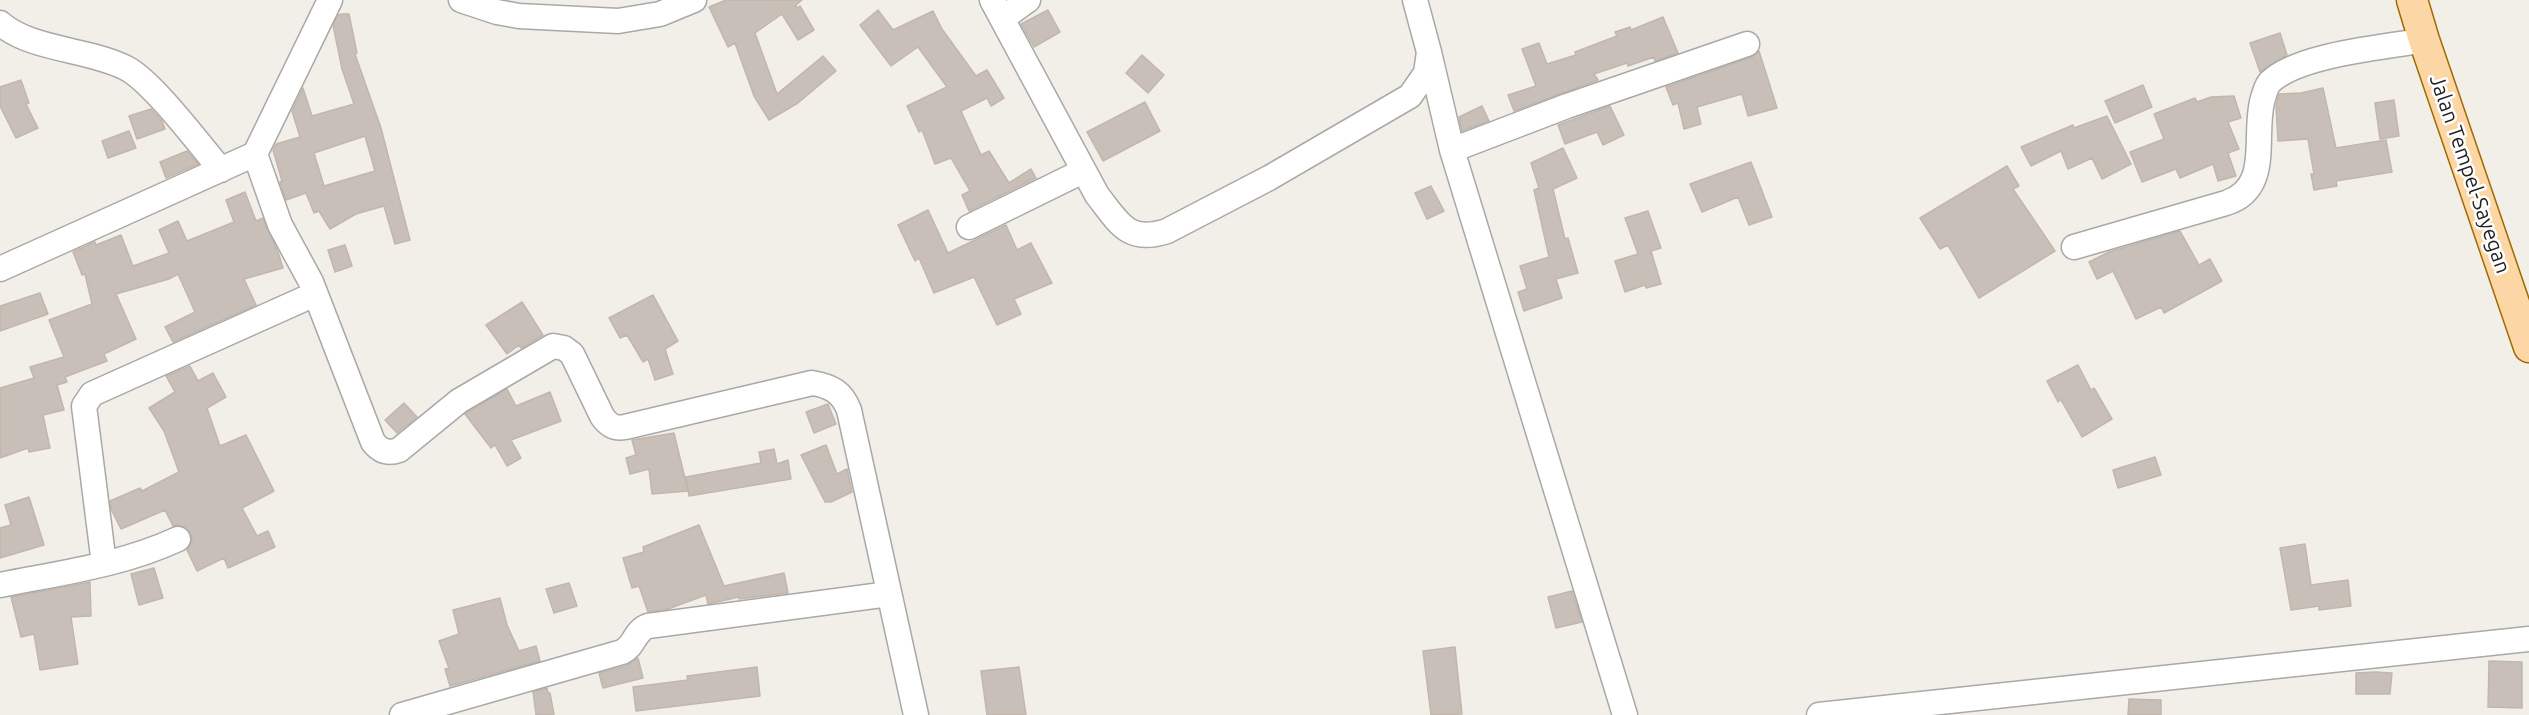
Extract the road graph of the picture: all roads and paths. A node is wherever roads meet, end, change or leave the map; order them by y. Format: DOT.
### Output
graph roads {
  1 [pos="330,0"];
  2 [pos="461,0"];
  3 [pos="694,0"];
  4 [pos="1028,0"];
  5 [pos="1415,0"];
  6 [pos="2416,2"];
  7 [pos="998,9"];
  8 [pos="0,23"];
  9 [pos="2424,40"];
  10 [pos="1748,44"];
  11 [pos="1429,52"];
  12 [pos="1452,150"];
  13 [pos="255,154"];
  14 [pos="221,170"];
  15 [pos="1083,171"];
  16 [pos="969,226"];
  17 [pos="2074,247"];
  18 [pos="0,269"];
  19 [pos="315,294"];
  20 [pos="2529,347"];
  21 [pos="178,539"];
  22 [pos="104,564"];
  23 [pos="0,585"];
  24 [pos="889,594"];
  25 [pos="2529,639"];
  26 [pos="402,715"];
  27 [pos="916,715"];
  28 [pos="1625,715"];
  29 [pos="1819,715"];
  1 -- 13 [label="street"];
  2 -- 3 [label="street"];
  4 -- 7 [label="street"];
  5 -- 11 [label="street"];
  6 -- 9 [label="main road, Jalan Tempel-Sayegan"];
  7 -- 15 [label="street"];
  8 -- 14 [label="street"];
  9 -- 17 [label="street"];
  9 -- 20 [label="main road, Jalan Tempel-Sayegan"];
  10 -- 12 [label="street"];
  11 -- 12 [label="street"];
  11 -- 15 [label="street"];
  12 -- 28 [label="street"];
  13 -- 14 [label="street"];
  13 -- 19 [label="street"];
  14 -- 18 [label="street"];
  15 -- 16 [label="street"];
  19 -- 22 [label="street"];
  19 -- 24 [label="street"];
  21 -- 22 [label="street"];
  22 -- 23 [label="street"];
  24 -- 26 [label="street"];
  24 -- 27 [label="street"];
  25 -- 29 [label="street"];
}
